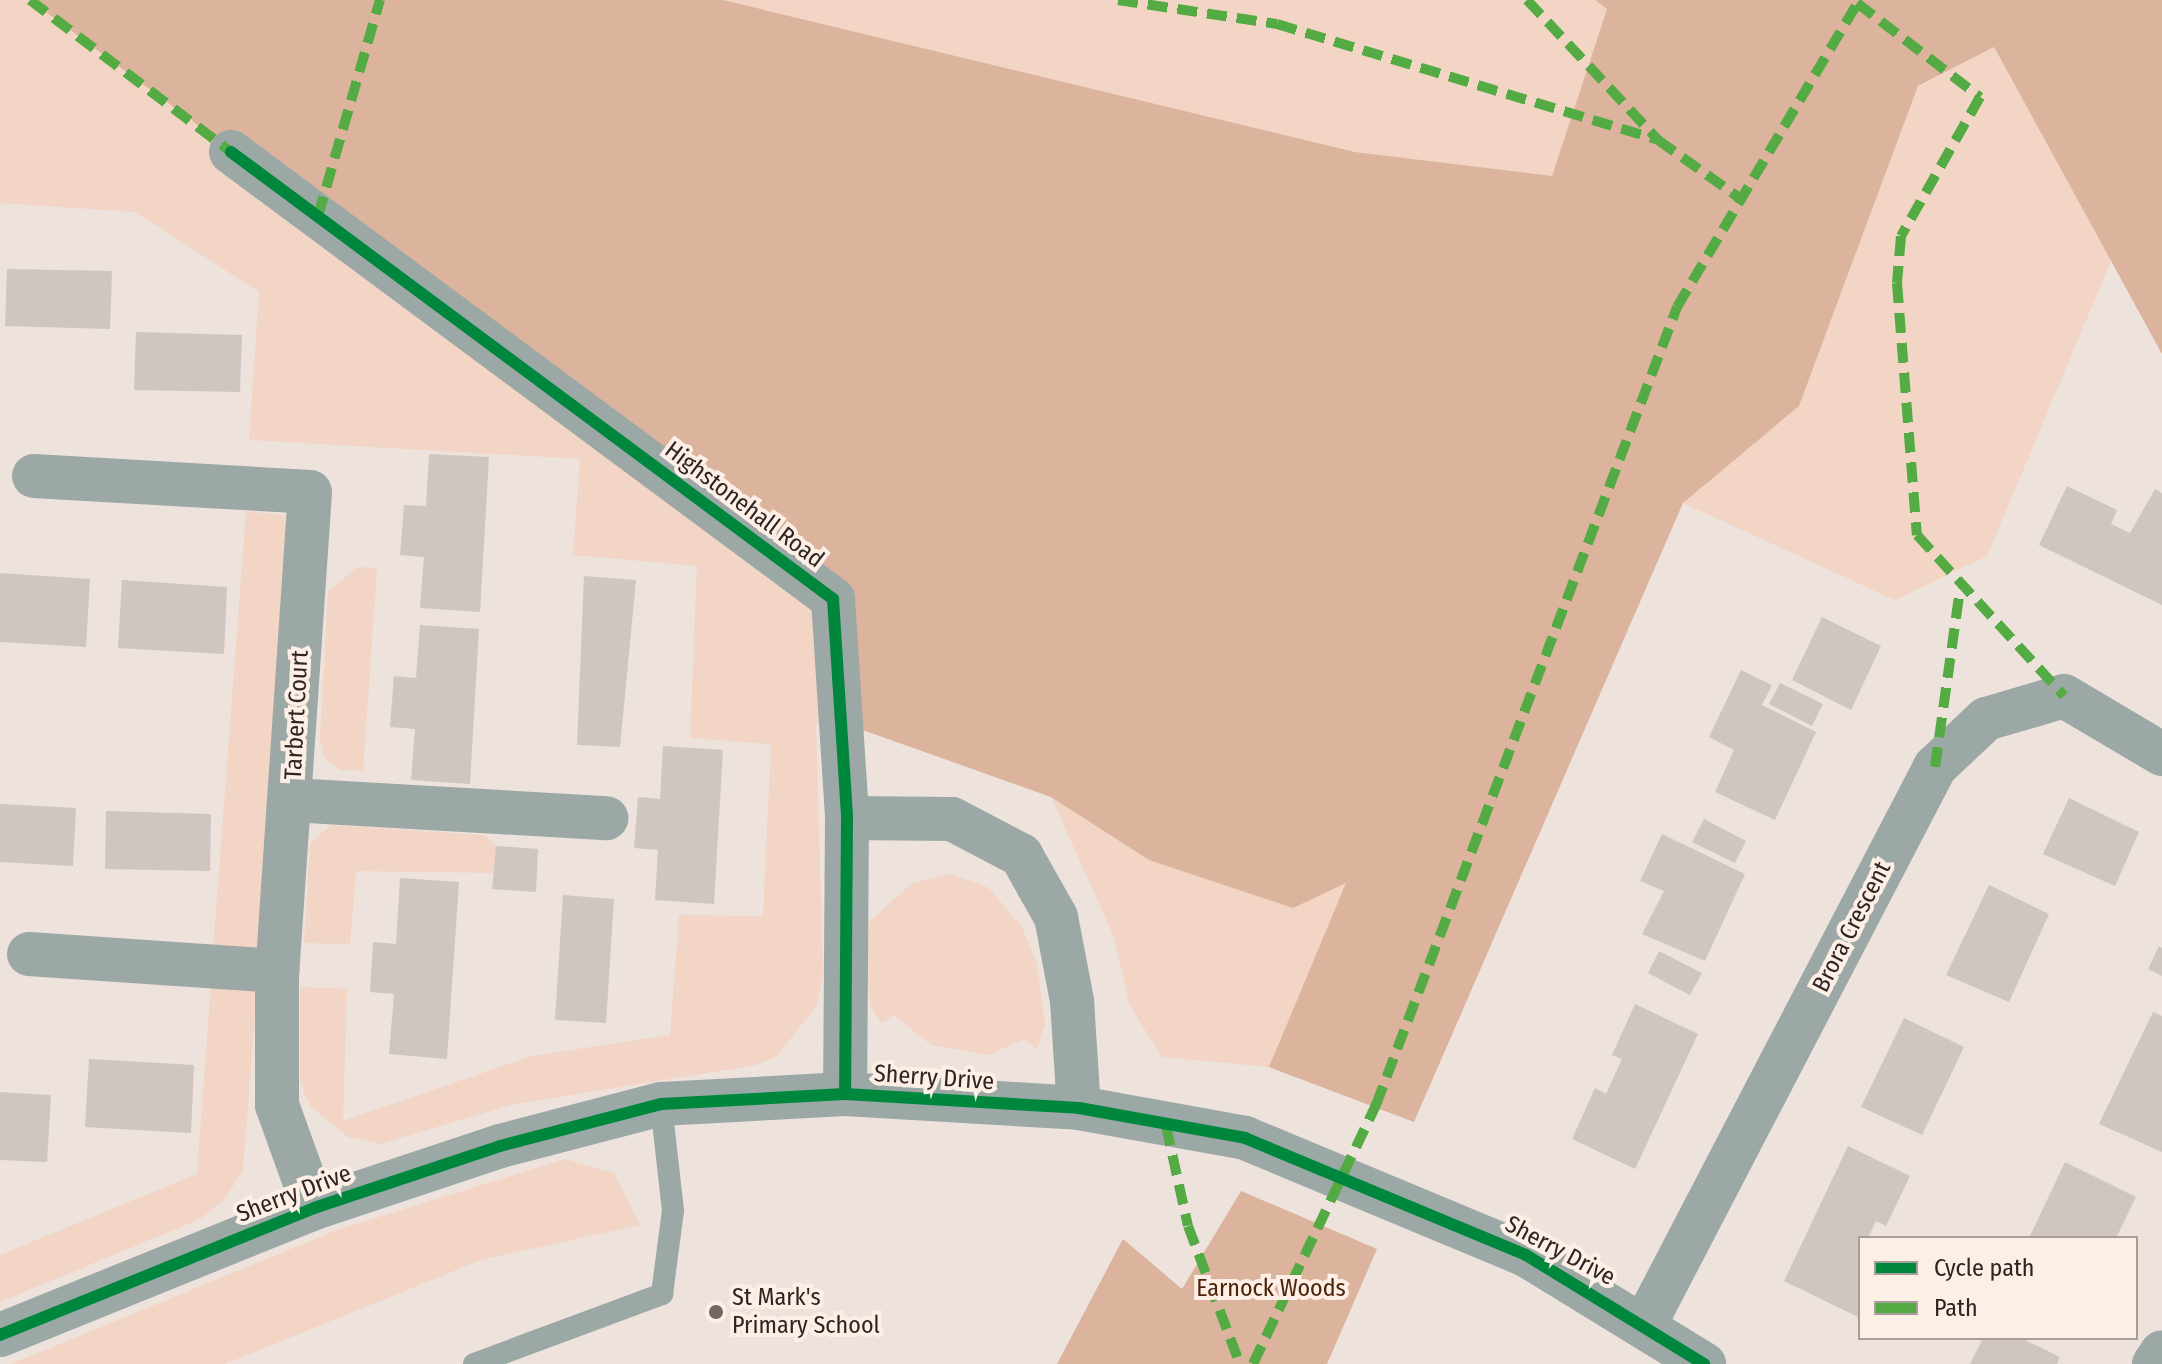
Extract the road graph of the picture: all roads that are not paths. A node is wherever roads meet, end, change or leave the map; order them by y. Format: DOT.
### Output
graph roads {
  1 [pos="231,152"];
  2 [pos="34,476"];
  3 [pos="2162,754"];
  4 [pos="291,800"];
  5 [pos="606,818"];
  6 [pos="847,818"];
  7 [pos="29,954"];
  8 [pos="277,971"];
  9 [pos="845,1094"];
  10 [pos="661,1104"];
  11 [pos="1079,1108"];
  12 [pos="314,1208"];
  13 [pos="1646,1322"];
  14 [pos="0,1335"];
  15 [pos="2162,1352"];
  16 [pos="474,1364"];
  17 [pos="1704,1364"];
  18 [pos="2154,1364"];
  1 -- 6 [label="street, Highstonehall Road"];
  2 -- 4 [label="street, Tarbert Court"];
  3 -- 13 [label="street, Brora Crescent"];
  4 -- 5 [label="street"];
  4 -- 8 [label="street, Tarbert Court"];
  6 -- 9 [label="street, Highstonehall Road"];
  6 -- 11 [label="street"];
  7 -- 8 [label="street"];
  8 -- 12 [label="street, Tarbert Court"];
  9 -- 10 [label="street, Sherry Drive"];
  9 -- 11 [label="street, Sherry Drive"];
  10 -- 12 [label="street, Sherry Drive"];
  10 -- 16 [label="lane"];
  11 -- 13 [label="street, Sherry Drive"];
  12 -- 14 [label="street, Sherry Drive"];
  13 -- 17 [label="street, Sherry Drive"];
  15 -- 18 [label="street"];
}
